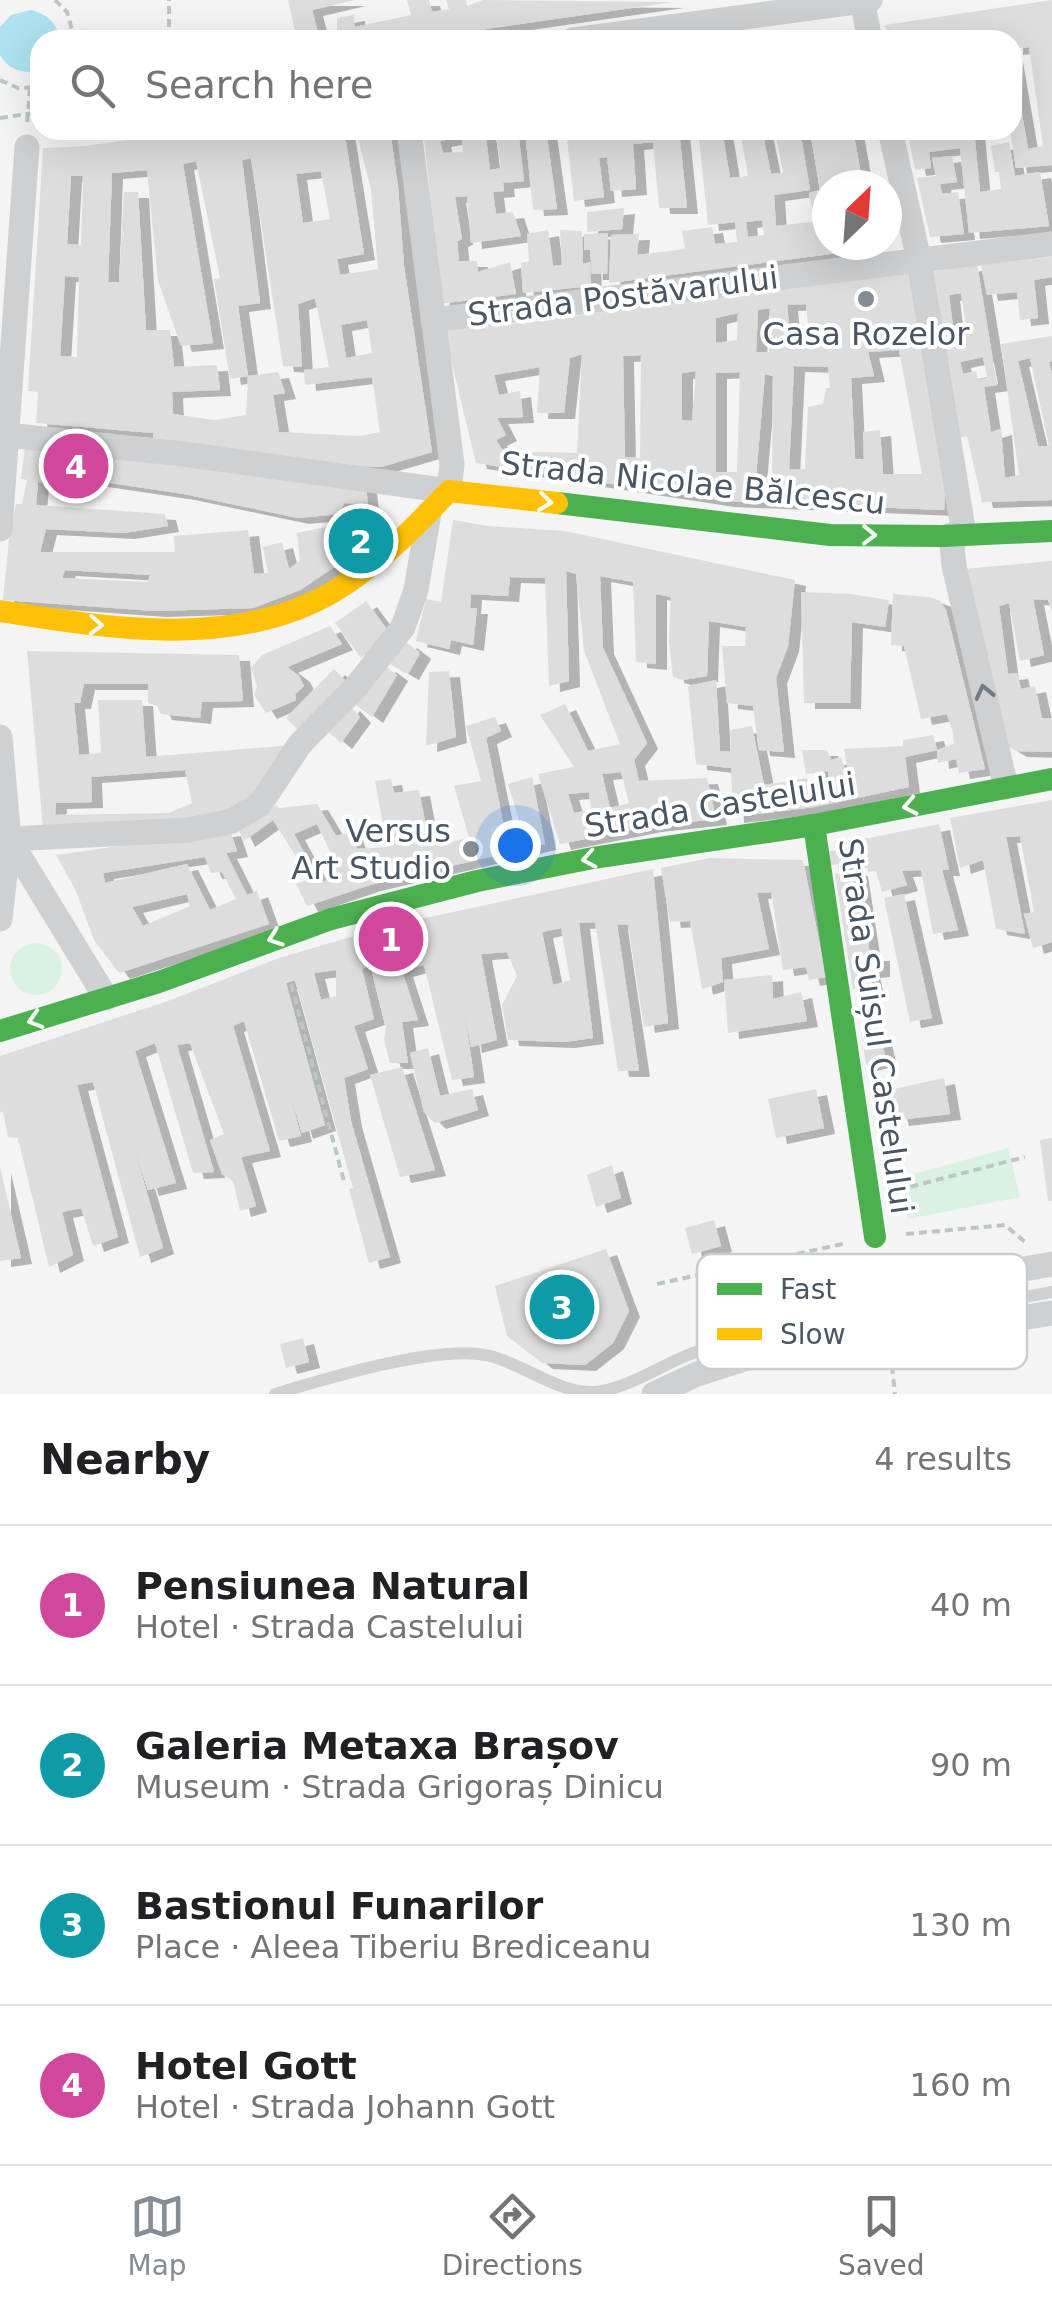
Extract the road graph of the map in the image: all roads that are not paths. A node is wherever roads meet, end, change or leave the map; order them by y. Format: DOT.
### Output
graph roads {
  1 [pos="865,0"];
  2 [pos="646,30"];
  3 [pos="869,30"];
  4 [pos="410,140"];
  5 [pos="892,140"];
  6 [pos="27,147"];
  7 [pos="1052,244"];
  8 [pos="919,260"];
  9 [pos="433,320"];
  10 [pos="7,435"];
  11 [pos="448,491"];
  12 [pos="429,513"];
  13 [pos="0,529"];
  14 [pos="1052,531"];
  15 [pos="958,535"];
  16 [pos="0,611"];
  17 [pos="0,737"];
  18 [pos="1052,779"];
  19 [pos="1006,787"];
  20 [pos="814,824"];
  21 [pos="9,839"];
  22 [pos="1,890"];
  23 [pos="0,919"];
  24 [pos="106,998"];
  25 [pos="0,1030"];
  26 [pos="875,1238"];
  27 [pos="1052,1264"];
  28 [pos="1027,1268"];
  29 [pos="1052,1292"];
  30 [pos="1027,1297"];
  31 [pos="1052,1313"];
  32 [pos="1027,1317"];
  33 [pos="697,1351"];
  34 [pos="713,1369"];
  35 [pos="274,1394"];
  36 [pos="654,1394"];
  1 -- 2 [label="street"];
  1 -- 3 [label="street"];
  4 -- 9 [label="street"];
  5 -- 8 [label="street"];
  6 -- 10 [label="street"];
  7 -- 8 [label="street, Strada Postăvarului"];
  8 -- 9 [label="street, Strada Postăvarului"];
  8 -- 15 [label="street"];
  9 -- 11 [label="street"];
  10 -- 11 [label="street"];
  10 -- 13 [label="street"];
  11 -- 12 [label="street"];
  11 -- 15 [label="street, Strada Nicolae Bălcescu, one-way"];
  16 -- 12 [label="street, one-way"];
  12 -- 21 [label="street"];
  14 -- 15 [label="street, Strada Nicolae Bălcescu"];
  19 -- 15 [label="street, one-way"];
  17 -- 21 [label="street"];
  18 -- 19 [label="street, Strada Castelului"];
  19 -- 20 [label="street, Strada Castelului, one-way"];
  20 -- 24 [label="street, Strada Castelului, one-way"];
  20 -- 26 [label="street, Strada Suișul Castelului"];
  21 -- 22 [label="street"];
  21 -- 24 [label="street"];
  22 -- 23 [label="street"];
  24 -- 25 [label="street, Strada Castelului, one-way"];
  27 -- 28 [label="street"];
  29 -- 30 [label="lane"];
  31 -- 32 [label="street"];
  33 -- 35 [label="lane"];
  34 -- 36 [label="street"];
}
